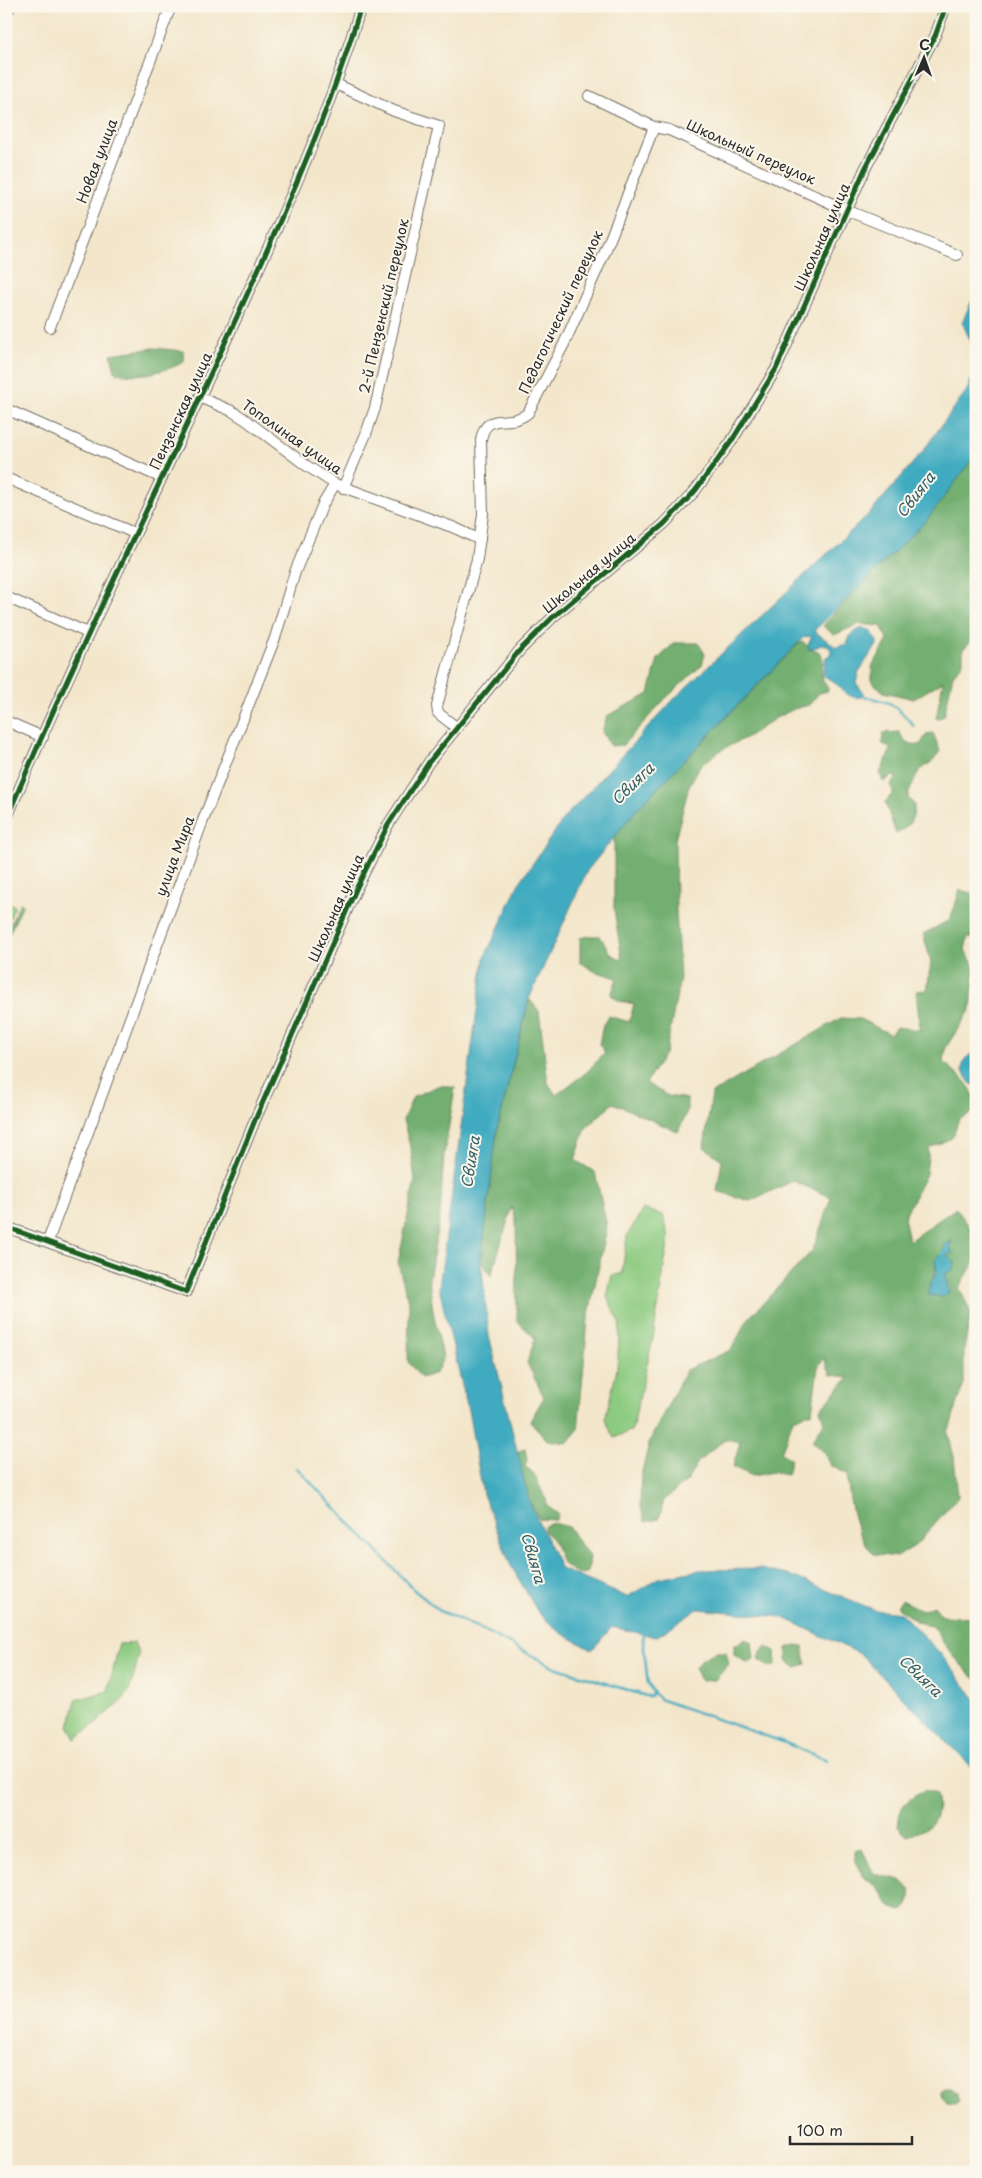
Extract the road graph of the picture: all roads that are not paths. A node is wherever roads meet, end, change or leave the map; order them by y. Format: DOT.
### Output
graph roads {
  1 [pos="10,6"];
  2 [pos="171,6"];
  3 [pos="361,6"];
  4 [pos="946,6"];
  5 [pos="6,16"];
  6 [pos="336,84"];
  7 [pos="589,96"];
  8 [pos="654,127"];
  9 [pos="846,210"];
  10 [pos="957,255"];
  11 [pos="50,327"];
  12 [pos="201,398"];
  13 [pos="6,409"];
  14 [pos="6,478"];
  15 [pos="162,478"];
  16 [pos="339,486"];
  17 [pos="134,533"];
  18 [pos="480,540"];
  19 [pos="6,598"];
  20 [pos="88,633"];
  21 [pos="6,720"];
  22 [pos="457,728"];
  23 [pos="43,737"];
  24 [pos="6,820"];
  25 [pos="6,1227"];
  26 [pos="48,1241"];
  1 -- 5 [label="street"];
  2 -- 11 [label="street, Новая улица"];
  3 -- 6 [label="street, Пензенская улица"];
  4 -- 9 [label="street, Школьная улица"];
  6 -- 12 [label="street, Пензенская улица"];
  6 -- 16 [label="street, 2-й Пензенский переулок"];
  7 -- 8 [label="street, Школьный переулок"];
  8 -- 9 [label="street, Школьный переулок"];
  8 -- 18 [label="street, Педагогический переулок"];
  9 -- 10 [label="street, Школьный переулок"];
  9 -- 22 [label="street, Школьная улица"];
  12 -- 15 [label="street, Пензенская улица"];
  12 -- 16 [label="street, Тополиная улица"];
  13 -- 15 [label="street"];
  14 -- 17 [label="street"];
  15 -- 17 [label="street, Пензенская улица"];
  16 -- 18 [label="street, Тополиная улица"];
  16 -- 26 [label="street, улица Мира"];
  17 -- 20 [label="street, Пензенская улица"];
  18 -- 22 [label="street"];
  19 -- 20 [label="street"];
  20 -- 23 [label="street, Пензенская улица"];
  21 -- 23 [label="street"];
  22 -- 26 [label="street, Школьная улица"];
  23 -- 24 [label="street, Пензенская улица"];
  25 -- 26 [label="street"];
}
